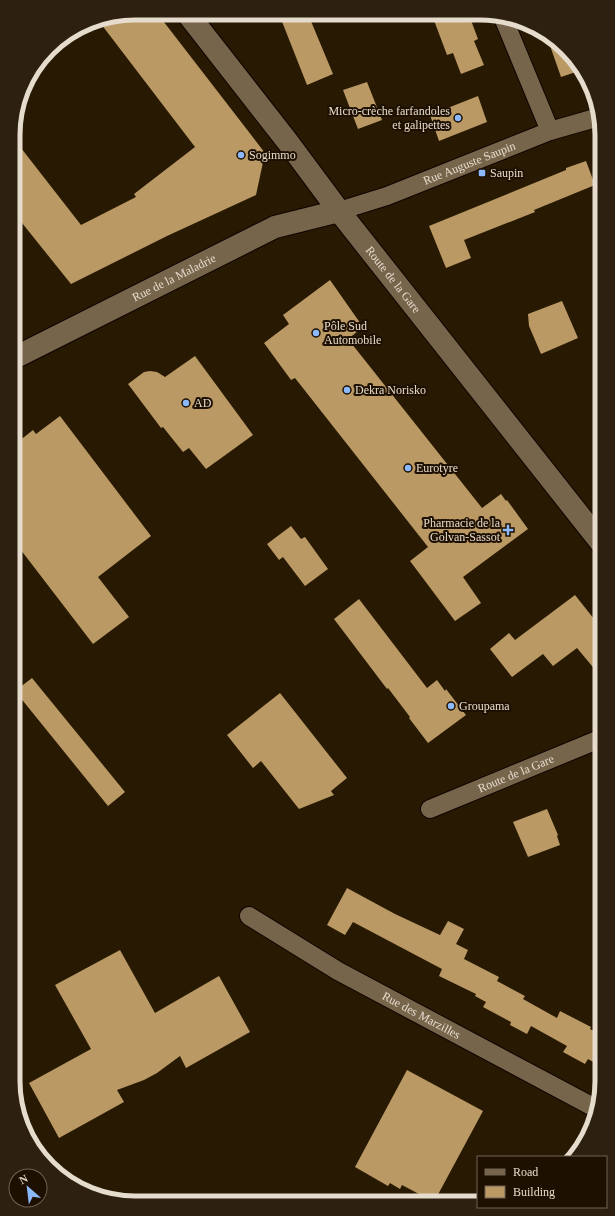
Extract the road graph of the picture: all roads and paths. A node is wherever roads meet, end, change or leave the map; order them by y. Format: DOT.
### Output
graph roads {
  1 [pos="193,20"];
  2 [pos="505,23"];
  3 [pos="594,118"];
  4 [pos="550,131"];
  5 [pos="339,212"];
  6 [pos="20,355"];
  7 [pos="595,535"];
  8 [pos="595,741"];
  9 [pos="430,809"];
  10 [pos="249,916"];
  11 [pos="592,1106"];
  1 -- 5 [label="main road, Route de la Gare"];
  2 -- 4 [label="street"];
  3 -- 4 [label="street, Rue Auguste Saupin"];
  4 -- 5 [label="street, Rue Auguste Saupin"];
  5 -- 6 [label="main road, Rue de la Maladrie"];
  5 -- 7 [label="main road, Route de la Gare"];
  8 -- 9 [label="street, Route de la Gare"];
  10 -- 11 [label="street, Rue des Marzilles"];
}
